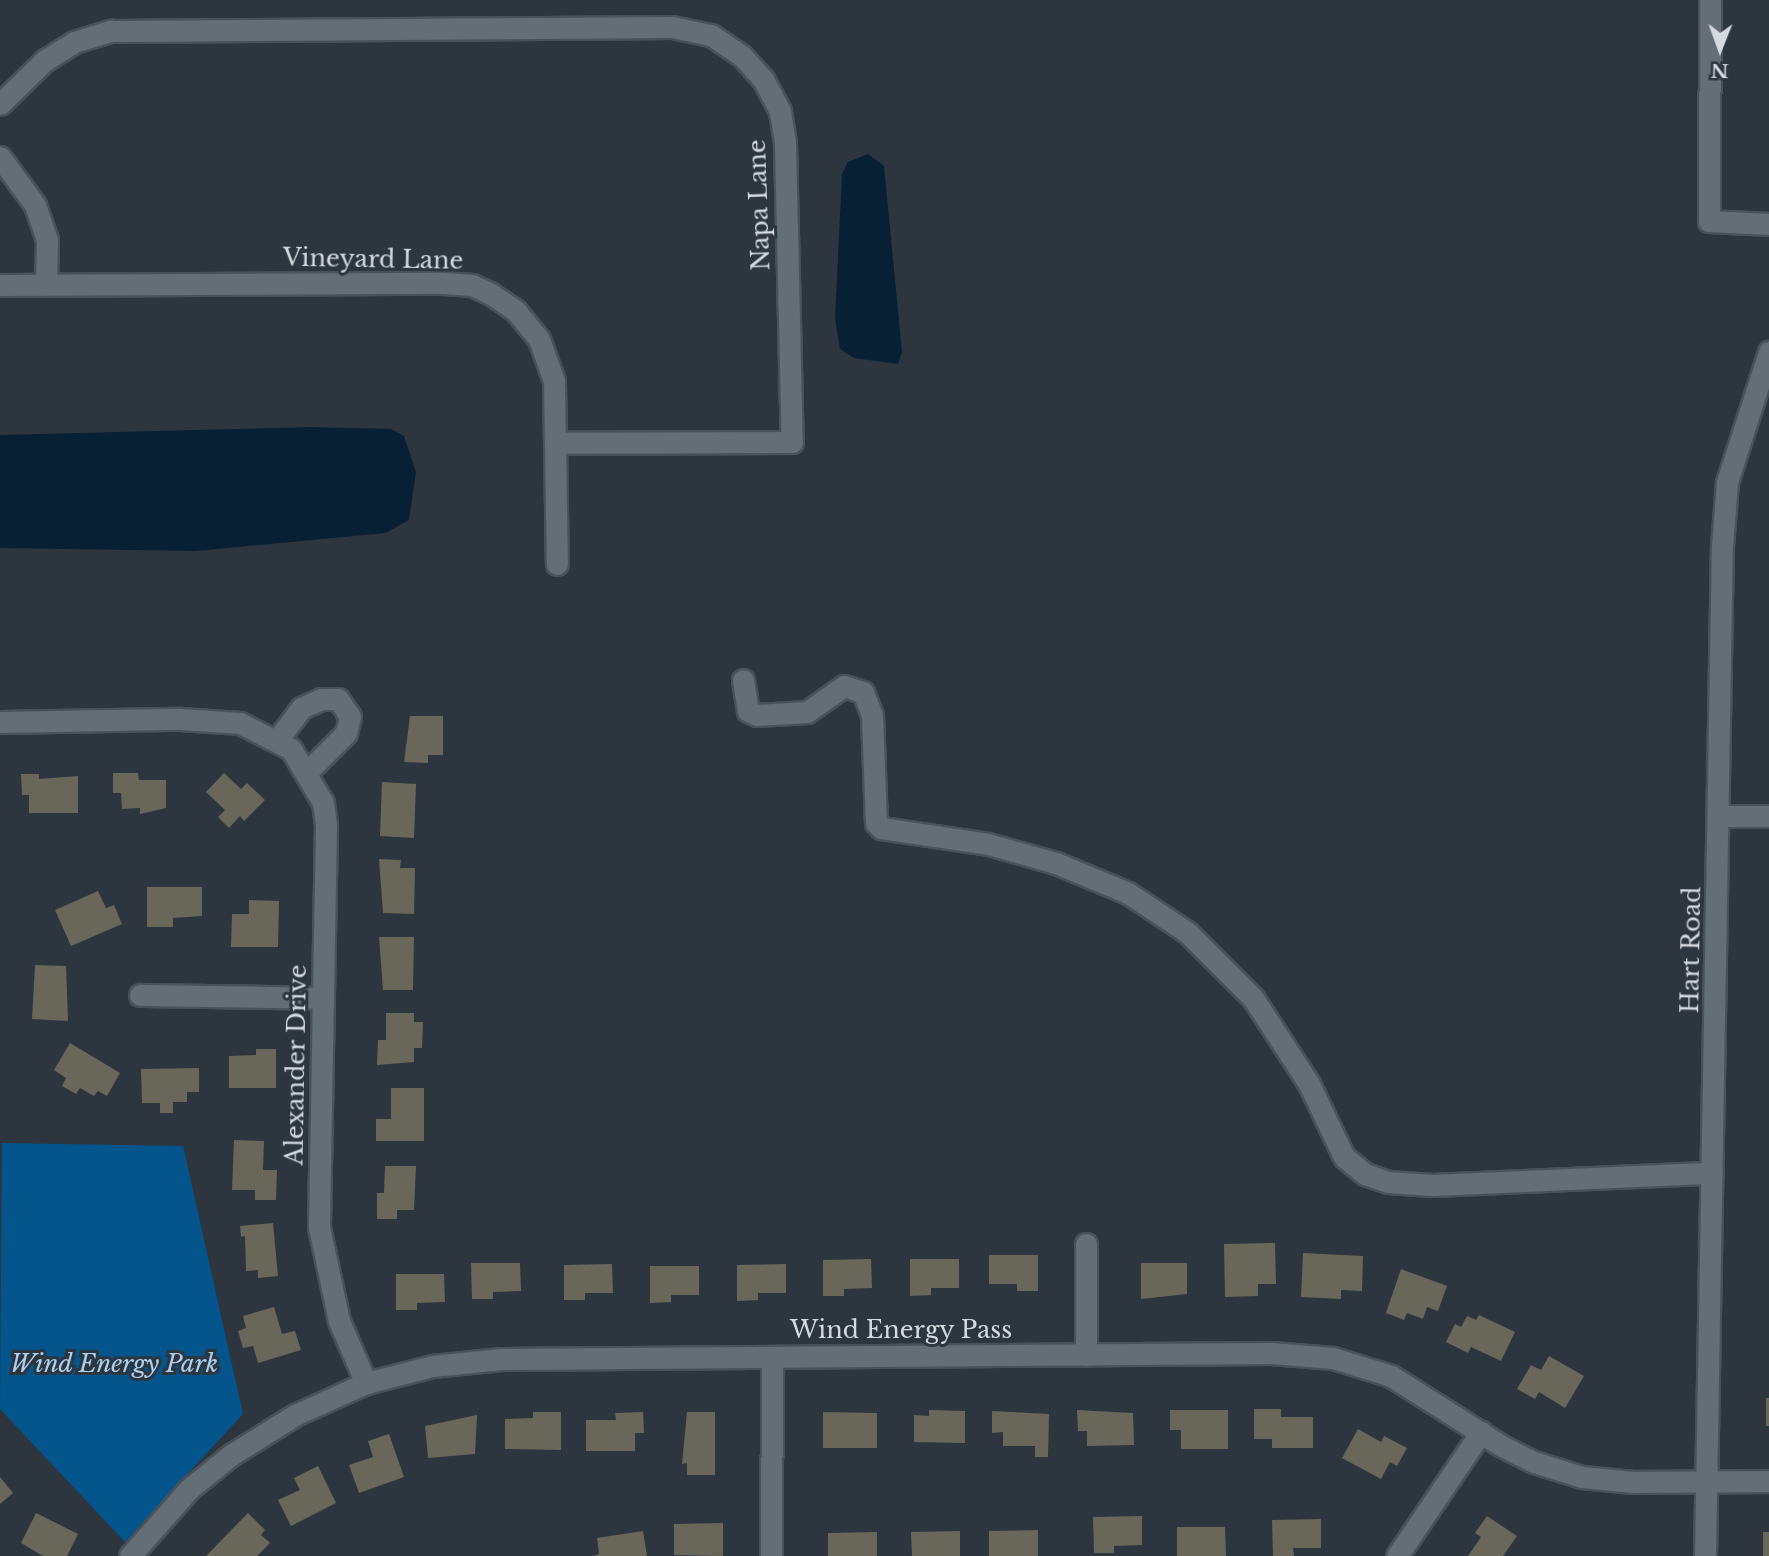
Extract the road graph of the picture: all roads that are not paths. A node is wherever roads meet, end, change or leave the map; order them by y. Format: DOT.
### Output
graph roads {
  1 [pos="1710,0"];
  2 [pos="0,104"];
  3 [pos="0,157"];
  4 [pos="1769,225"];
  5 [pos="46,283"];
  6 [pos="0,285"];
  7 [pos="1769,352"];
  8 [pos="557,443"];
  9 [pos="557,565"];
  10 [pos="743,680"];
  11 [pos="0,722"];
  12 [pos="285,744"];
  13 [pos="306,773"];
  14 [pos="1720,816"];
  15 [pos="1769,816"];
  16 [pos="140,995"];
  17 [pos="323,998"];
  18 [pos="1712,1173"];
  19 [pos="1086,1244"];
  20 [pos="1086,1355"];
  21 [pos="772,1357"];
  22 [pos="366,1383"];
  23 [pos="1481,1432"];
  24 [pos="1769,1481"];
  25 [pos="1706,1482"];
  26 [pos="130,1556"];
  27 [pos="771,1556"];
  28 [pos="1397,1556"];
  29 [pos="1705,1556"];
  1 -- 4 [label="street"];
  2 -- 8 [label="street, Napa Lane"];
  3 -- 5 [label="street"];
  5 -- 6 [label="street, Vineyard Lane"];
  5 -- 8 [label="street, Vineyard Lane"];
  7 -- 14 [label="street, Hart Road"];
  8 -- 9 [label="street, Vineyard Lane"];
  10 -- 18 [label="street"];
  11 -- 12 [label="street"];
  12 -- 13 [label="street, Alexander Drive"];
  12 -- 13 [label="street"];
  13 -- 17 [label="street, Alexander Drive"];
  14 -- 15 [label="street"];
  14 -- 18 [label="street, Hart Road"];
  16 -- 17 [label="street"];
  17 -- 22 [label="street, Alexander Drive"];
  18 -- 25 [label="street, Hart Road"];
  19 -- 20 [label="street"];
  20 -- 21 [label="street, Wind Energy Pass"];
  20 -- 23 [label="street, Wind Energy Pass"];
  21 -- 22 [label="street, Wind Energy Pass"];
  21 -- 27 [label="street"];
  22 -- 26 [label="street, Wind Energy Pass"];
  23 -- 25 [label="street, Wind Energy Pass"];
  23 -- 28 [label="street"];
  24 -- 25 [label="street, Wind Energy Pass"];
  25 -- 29 [label="street, Hart Road"];
}
